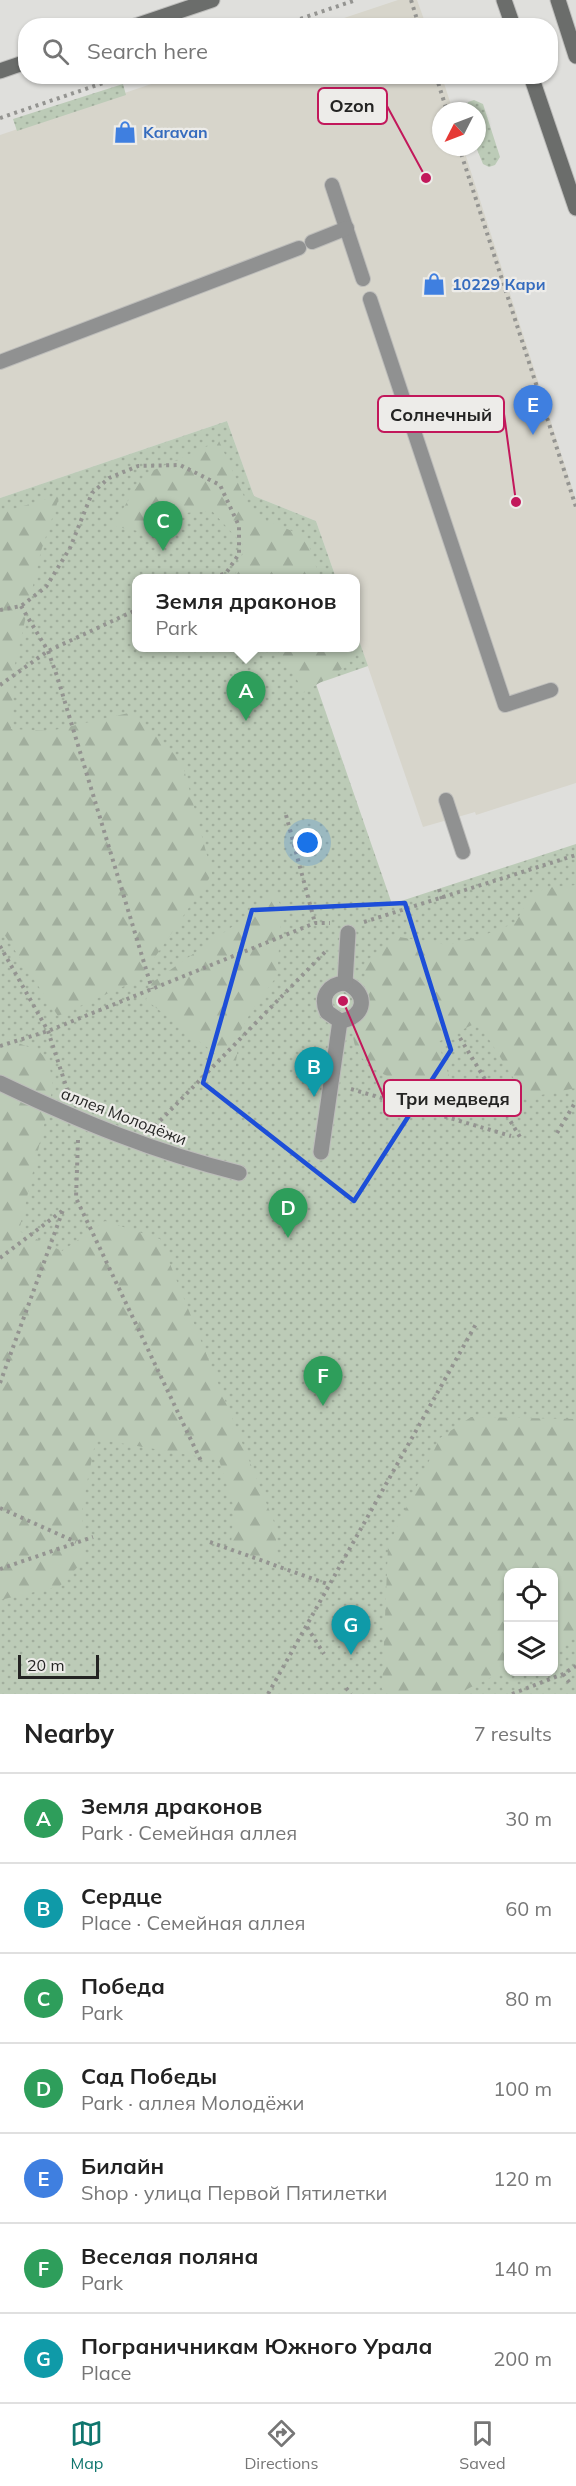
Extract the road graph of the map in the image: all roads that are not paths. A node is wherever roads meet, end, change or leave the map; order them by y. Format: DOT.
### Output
graph roads {
  1 [pos="504,0"];
  2 [pos="558,0"];
  3 [pos="203,1"];
  4 [pos="157,18"];
  5 [pos="510,18"];
  6 [pos="576,57"];
  7 [pos="18,65"];
  8 [pos="0,71"];
  9 [pos="534,84"];
  10 [pos="332,184"];
  11 [pos="576,208"];
  12 [pos="346,228"];
  13 [pos="312,242"];
  14 [pos="298,248"];
  15 [pos="363,279"];
  16 [pos="370,299"];
  17 [pos="0,362"];
  18 [pos="551,690"];
  19 [pos="446,800"];
  20 [pos="463,852"];
  21 [pos="343,928"];
  22 [pos="345,983"];
  23 [pos="340,1021"];
  24 [pos="0,1083"];
  25 [pos="321,1152"];
  26 [pos="239,1173"];
  1 -- 5 [label="main road"];
  2 -- 6 [label="main road"];
  3 -- 4 [label="main road"];
  7 -- 8 [label="main road"];
  9 -- 11 [label="main road"];
  10 -- 12 [label="lane"];
  12 -- 13 [label="lane"];
  12 -- 15 [label="lane"];
  14 -- 17 [label="lane"];
  16 -- 18 [label="lane"];
  19 -- 20 [label="lane"];
  21 -- 22 [label="street"];
  22 -- 23 [label="street"];
  22 -- 23 [label="street"];
  23 -- 25 [label="street"];
  24 -- 26 [label="street, аллея Молодёжи"];
}
